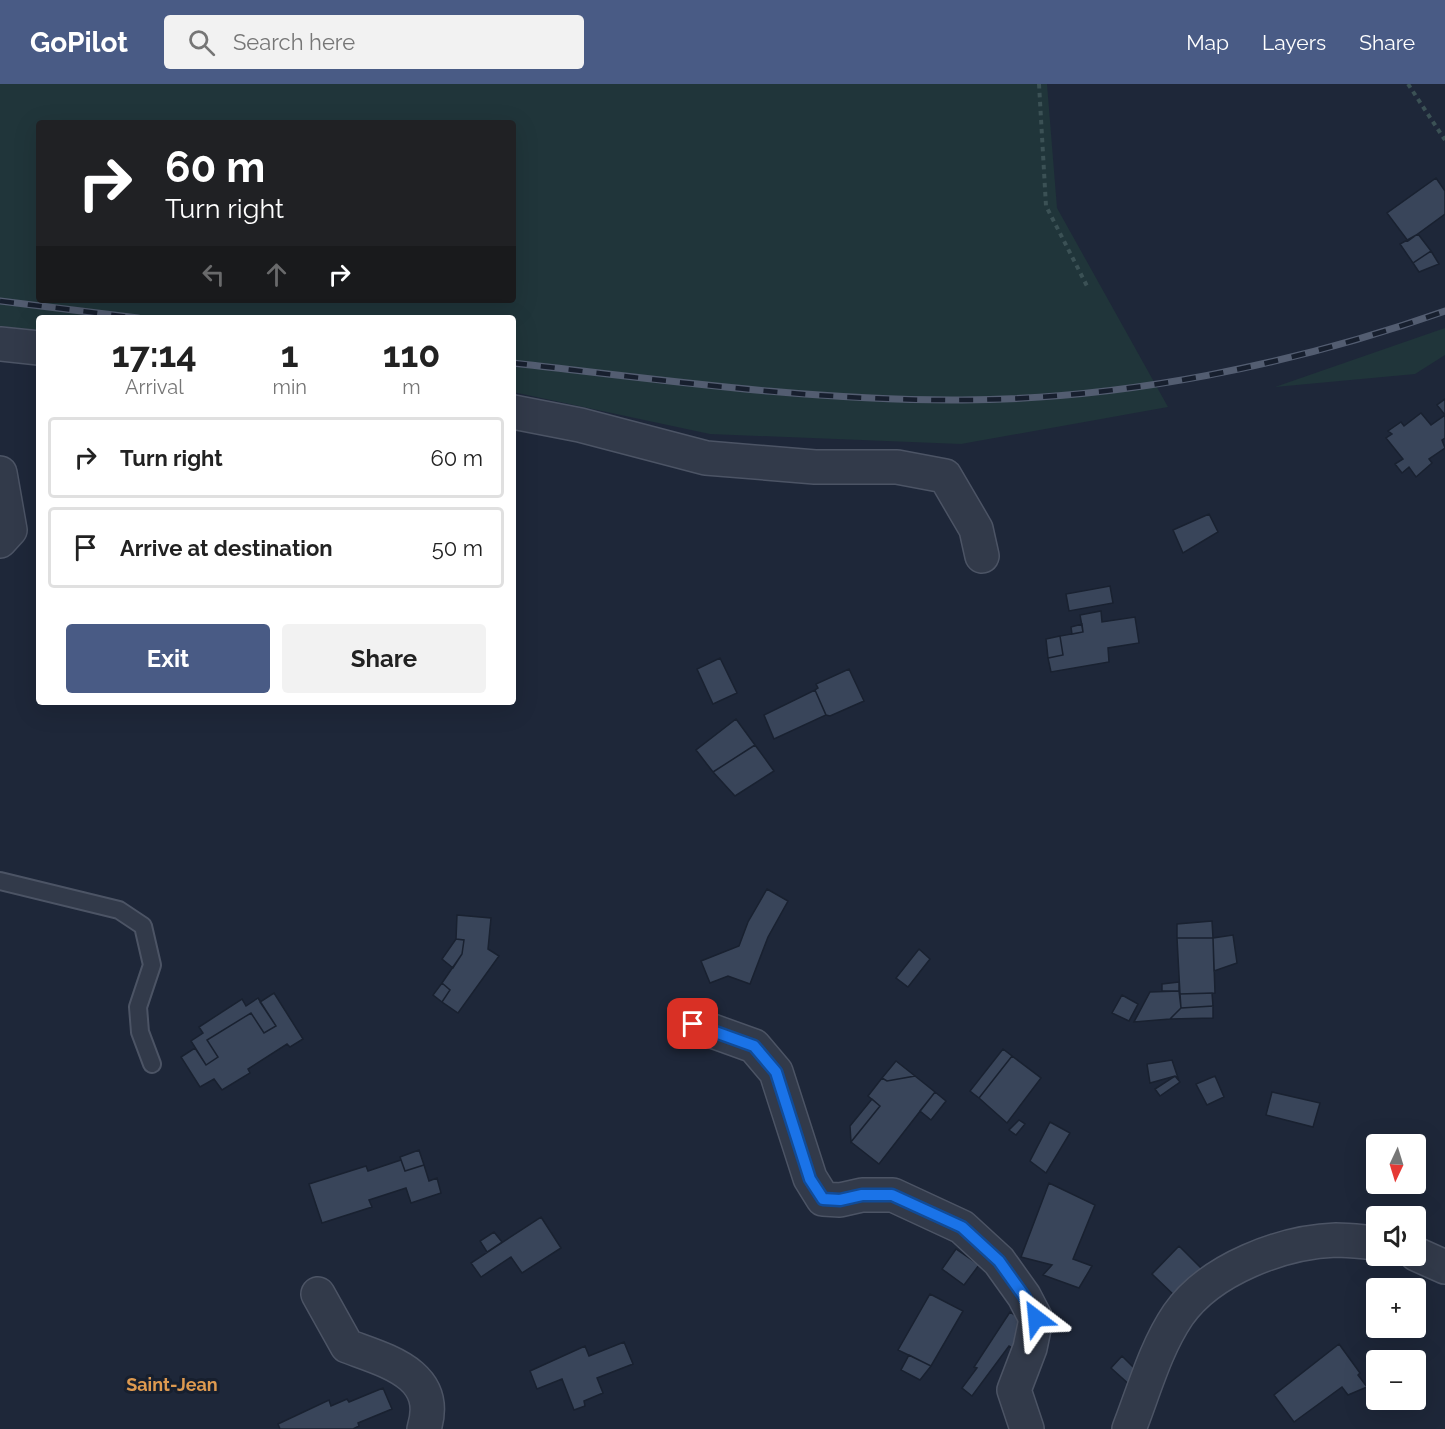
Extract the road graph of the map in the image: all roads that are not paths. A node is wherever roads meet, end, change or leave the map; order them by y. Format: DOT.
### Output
graph roads {
  1 [pos="0,344"];
  2 [pos="36,348"];
  3 [pos="516,413"];
  4 [pos="0,473"];
  5 [pos="0,541"];
  6 [pos="982,556"];
  7 [pos="0,880"];
  8 [pos="693,1024"];
  9 [pos="152,1064"];
  10 [pos="1366,1242"];
  11 [pos="1426,1258"];
  12 [pos="1445,1266"];
  13 [pos="318,1294"];
  14 [pos="424,1429"];
  15 [pos="1027,1429"];
  16 [pos="1129,1429"];
  1 -- 2 [label="street"];
  3 -- 6 [label="street"];
  4 -- 5 [label="street"];
  7 -- 9 [label="lane"];
  8 -- 15 [label="street"];
  10 -- 16 [label="street"];
  11 -- 12 [label="street"];
  13 -- 14 [label="street"];
}
